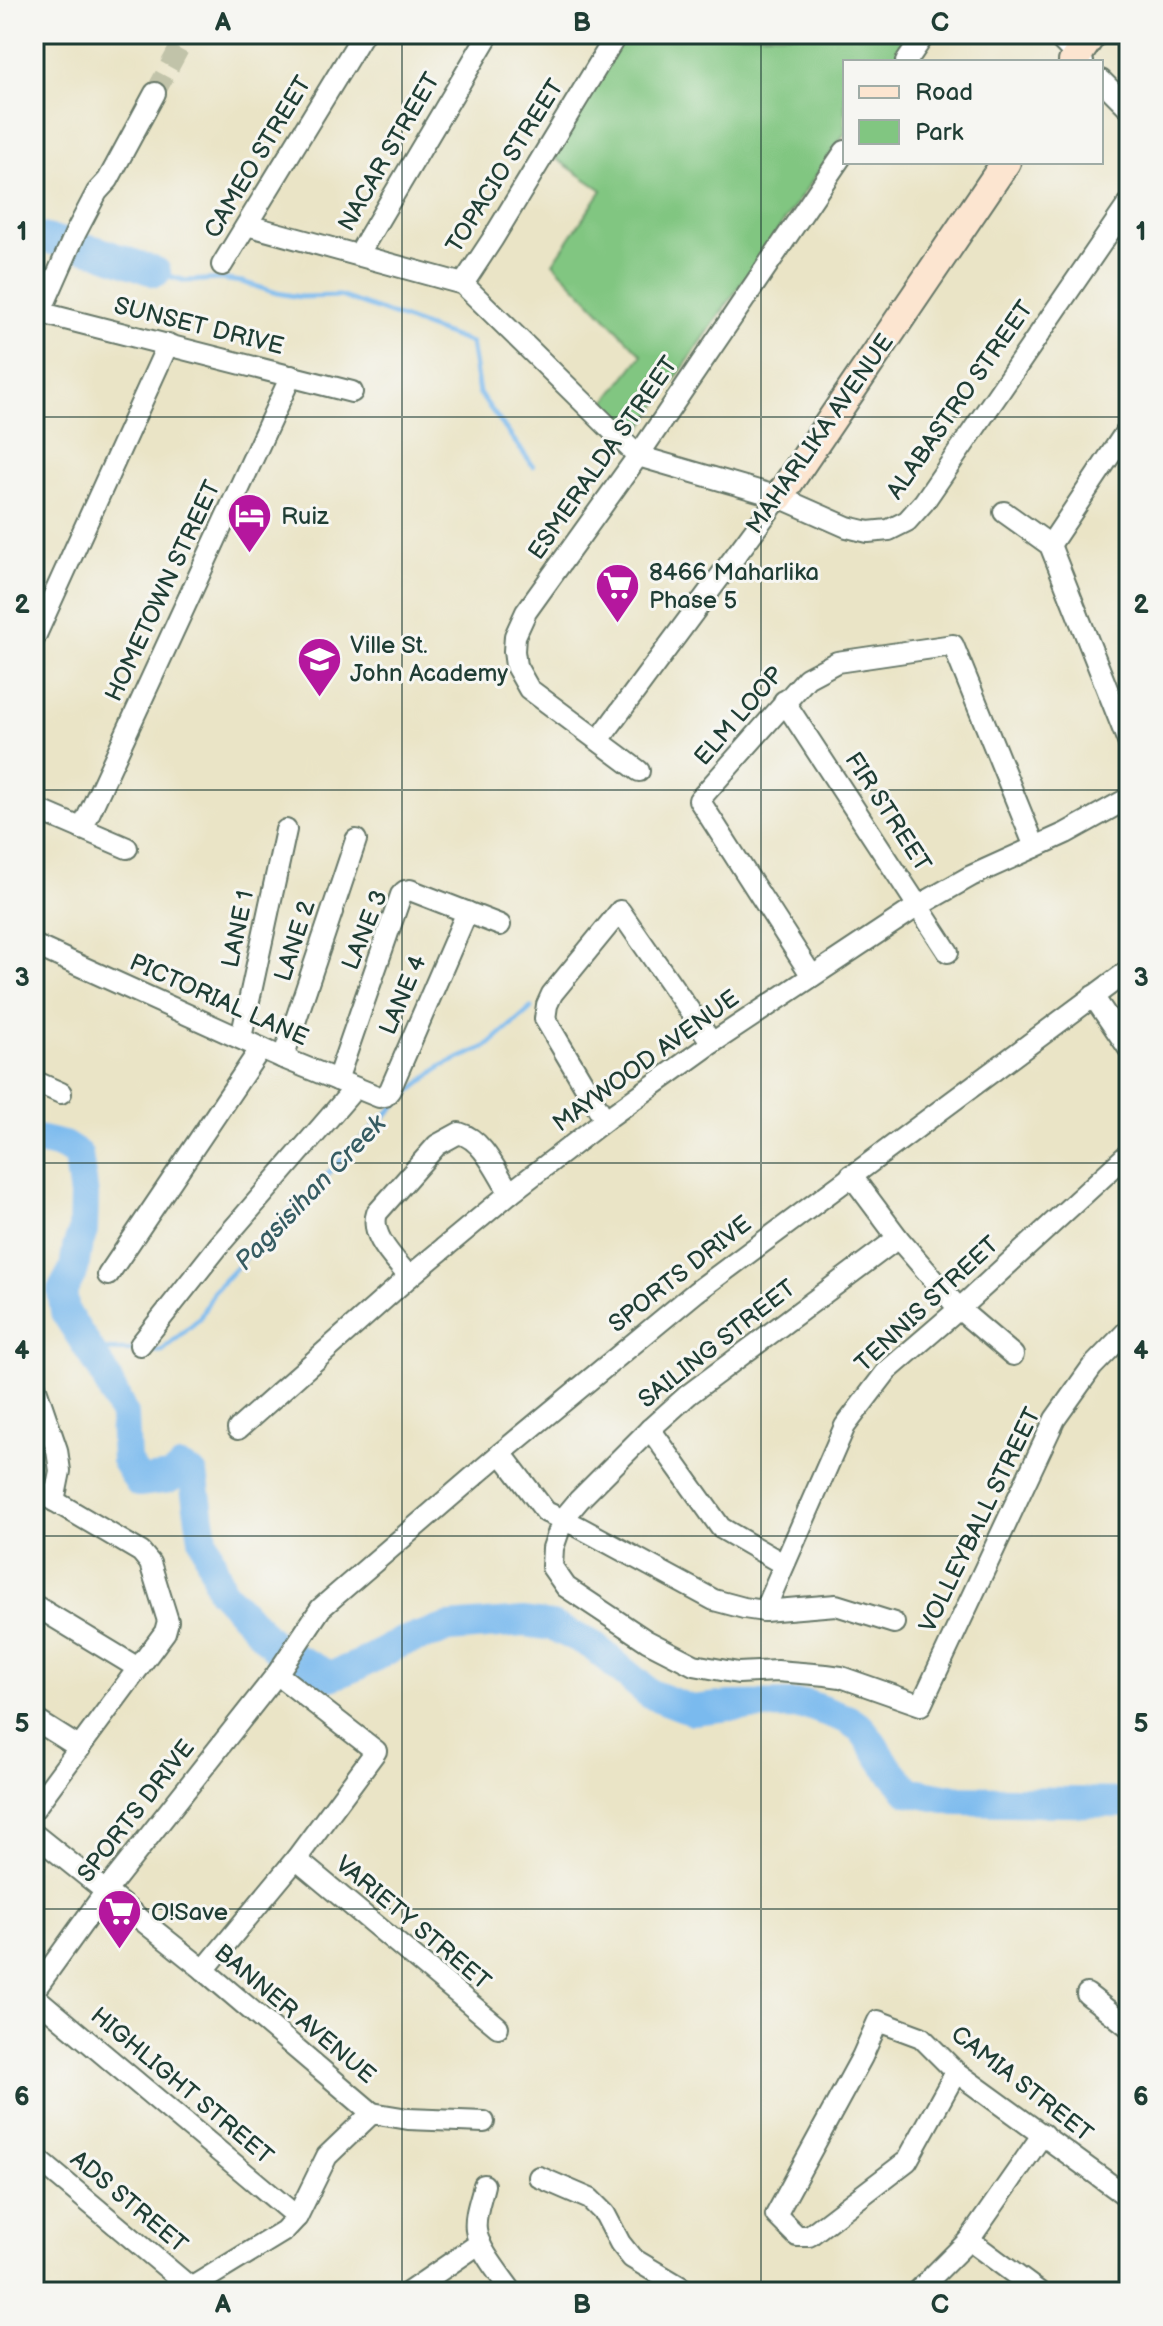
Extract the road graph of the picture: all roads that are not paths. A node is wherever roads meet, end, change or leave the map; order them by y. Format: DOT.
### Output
graph roads {
  1 [pos="363,34"];
  2 [pos="489,34"];
  3 [pos="617,34"];
  4 [pos="925,34"];
  5 [pos="1055,34"];
  6 [pos="1081,54"];
  7 [pos="907,60"];
  8 [pos="1103,82"];
  9 [pos="155,93"];
  10 [pos="1129,108"];
  11 [pos="843,154"];
  12 [pos="1005,164"];
  13 [pos="1129,203"];
  14 [pos="247,225"];
  15 [pos="358,255"];
  16 [pos="222,265"];
  17 [pos="463,284"];
  18 [pos="36,317"];
  19 [pos="168,344"];
  20 [pos="291,376"];
  21 [pos="352,392"];
  22 [pos="1129,427"];
  23 [pos="638,456"];
  24 [pos="779,497"];
  25 [pos="1004,512"];
  26 [pos="1050,545"];
  27 [pos="34,639"];
  28 [pos="784,701"];
  29 [pos="599,740"];
  30 [pos="1129,744"];
  31 [pos="639,771"];
  32 [pos="1129,798"];
  33 [pos="34,808"];
  34 [pos="82,829"];
  35 [pos="286,830"];
  36 [pos="356,840"];
  37 [pos="1035,847"];
  38 [pos="127,848"];
  39 [pos="918,906"];
  40 [pos="467,912"];
  41 [pos="500,925"];
  42 [pos="34,945"];
  43 [pos="948,952"];
  44 [pos="1129,970"];
  45 [pos="812,976"];
  46 [pos="1093,996"];
  47 [pos="241,1038"];
  48 [pos="712,1043"];
  49 [pos="261,1048"];
  50 [pos="1129,1049"];
  51 [pos="283,1058"];
  52 [pos="34,1081"];
  53 [pos="346,1084"];
  54 [pos="61,1093"];
  55 [pos="385,1096"];
  56 [pos="605,1120"];
  57 [pos="1129,1153"];
  58 [pos="851,1175"];
  59 [pos="510,1193"];
  60 [pos="898,1238"];
  61 [pos="108,1275"];
  62 [pos="409,1277"];
  63 [pos="959,1309"];
  64 [pos="1129,1329"];
  65 [pos="140,1345"];
  66 [pos="1013,1355"];
  67 [pos="34,1383"];
  68 [pos="238,1429"];
  69 [pos="650,1429"];
  70 [pos="501,1453"];
  71 [pos="34,1489"];
  72 [pos="54,1501"];
  73 [pos="563,1519"];
  74 [pos="783,1564"];
  75 [pos="34,1605"];
  76 [pos="764,1611"];
  77 [pos="894,1623"];
  78 [pos="284,1664"];
  79 [pos="138,1668"];
  80 [pos="921,1705"];
  81 [pos="34,1719"];
  82 [pos="80,1748"];
  83 [pos="34,1809"];
  84 [pos="34,1834"];
  85 [pos="296,1859"];
  86 [pos="106,1891"];
  87 [pos="204,1970"];
  88 [pos="34,1994"];
  89 [pos="1087,1994"];
  90 [pos="498,2027"];
  91 [pos="1129,2027"];
  92 [pos="956,2072"];
  93 [pos="372,2113"];
  94 [pos="484,2122"];
  95 [pos="1043,2134"];
  96 [pos="34,2156"];
  97 [pos="539,2177"];
  98 [pos="484,2185"];
  99 [pos="1129,2198"];
  100 [pos="297,2217"];
  101 [pos="969,2240"];
  102 [pos="480,2243"];
  103 [pos="188,2290"];
  104 [pos="409,2292"];
  105 [pos="512,2292"];
  106 [pos="689,2292"];
  107 [pos="917,2292"];
  108 [pos="1039,2292"];
  1 -- 14 [label="street, CAMEO STREET"];
  2 -- 15 [label="street, NACAR STREET"];
  3 -- 17 [label="street, TOPACIO STREET"];
  4 -- 7 [label="street"];
  5 -- 6 [label="street"];
  8 -- 10 [label="street"];
  9 -- 18 [label="street"];
  11 -- 23 [label="street, ESMERALDA STREET"];
  12 -- 24 [label="street, MAHARLIKA AVENUE"];
  13 -- 24 [label="street, ALABASTRO STREET"];
  14 -- 15 [label="street, ALABASTRO STREET"];
  14 -- 16 [label="street, CAMEO STREET"];
  15 -- 17 [label="street, ALABASTRO STREET"];
  17 -- 23 [label="street, ALABASTRO STREET"];
  18 -- 19 [label="street, SUNSET DRIVE"];
  19 -- 20 [label="street, SUNSET DRIVE"];
  19 -- 27 [label="street"];
  20 -- 21 [label="street, SUNSET DRIVE"];
  20 -- 34 [label="street, HOMETOWN STREET"];
  22 -- 26 [label="street"];
  23 -- 24 [label="street, ALABASTRO STREET"];
  23 -- 29 [label="street, ESMERALDA STREET"];
  24 -- 29 [label="street, MAHARLIKA AVENUE"];
  25 -- 26 [label="street"];
  26 -- 30 [label="street"];
  28 -- 37 [label="street, ELM LOOP"];
  28 -- 39 [label="street, FIR STREET"];
  28 -- 45 [label="street, ELM LOOP"];
  29 -- 31 [label="street, ESMERALDA STREET"];
  32 -- 37 [label="street, MAYWOOD AVENUE"];
  33 -- 34 [label="street"];
  34 -- 38 [label="street"];
  35 -- 47 [label="street, LANE 1"];
  36 -- 51 [label="street, LANE 2"];
  37 -- 39 [label="street, MAYWOOD AVENUE"];
  39 -- 43 [label="street, FIR STREET"];
  39 -- 45 [label="street, MAYWOOD AVENUE"];
  40 -- 41 [label="street, LANE 3"];
  40 -- 53 [label="street, LANE 3"];
  40 -- 55 [label="street, LANE 4"];
  42 -- 47 [label="street, PICTORIAL LANE"];
  44 -- 46 [label="street, SPORTS DRIVE"];
  45 -- 48 [label="street, MAYWOOD AVENUE"];
  46 -- 50 [label="street"];
  46 -- 58 [label="street, SPORTS DRIVE"];
  47 -- 49 [label="street, PICTORIAL LANE"];
  48 -- 56 [label="street, MAYWOOD AVENUE"];
  48 -- 56 [label="street"];
  49 -- 51 [label="street, PICTORIAL LANE"];
  49 -- 61 [label="street"];
  51 -- 53 [label="street, PICTORIAL LANE"];
  52 -- 54 [label="street"];
  53 -- 55 [label="street, PICTORIAL LANE"];
  53 -- 65 [label="street"];
  56 -- 59 [label="street, MAYWOOD AVENUE"];
  57 -- 63 [label="street, TENNIS STREET"];
  58 -- 60 [label="street"];
  58 -- 70 [label="street, SPORTS DRIVE"];
  59 -- 62 [label="street, MAYWOOD AVENUE"];
  59 -- 62 [label="street"];
  60 -- 63 [label="street"];
  60 -- 69 [label="street, SAILING STREET"];
  62 -- 68 [label="street, MAYWOOD AVENUE"];
  63 -- 66 [label="street"];
  63 -- 74 [label="street, TENNIS STREET"];
  64 -- 80 [label="street, VOLLEYBALL STREET"];
  67 -- 72 [label="street"];
  69 -- 73 [label="street, SAILING STREET"];
  69 -- 74 [label="street"];
  70 -- 73 [label="street"];
  70 -- 78 [label="street, SPORTS DRIVE"];
  71 -- 72 [label="street"];
  72 -- 79 [label="street"];
  73 -- 76 [label="street"];
  73 -- 80 [label="street, SAILING STREET"];
  74 -- 76 [label="street, TENNIS STREET"];
  75 -- 79 [label="street"];
  76 -- 77 [label="street"];
  78 -- 85 [label="street"];
  78 -- 86 [label="street, SPORTS DRIVE"];
  79 -- 82 [label="street"];
  81 -- 82 [label="street"];
  82 -- 83 [label="street"];
  84 -- 86 [label="street, BANNER AVENUE"];
  85 -- 87 [label="street"];
  85 -- 90 [label="street, VARIETY STREET"];
  86 -- 87 [label="street, BANNER AVENUE"];
  86 -- 88 [label="street, SPORTS DRIVE"];
  87 -- 93 [label="street, BANNER AVENUE"];
  88 -- 100 [label="street, HIGHLIGHT STREET"];
  89 -- 91 [label="street"];
  92 -- 92 [label="street, CAMIA STREET"];
  92 -- 95 [label="street, CAMIA STREET"];
  93 -- 94 [label="street"];
  93 -- 100 [label="street"];
  95 -- 99 [label="street, CAMIA STREET"];
  95 -- 101 [label="street"];
  96 -- 103 [label="street, ADS STREET"];
  97 -- 106 [label="street"];
  98 -- 102 [label="street"];
  100 -- 103 [label="street"];
  101 -- 107 [label="street"];
  101 -- 108 [label="street"];
  102 -- 104 [label="street"];
  102 -- 105 [label="street"];
}
